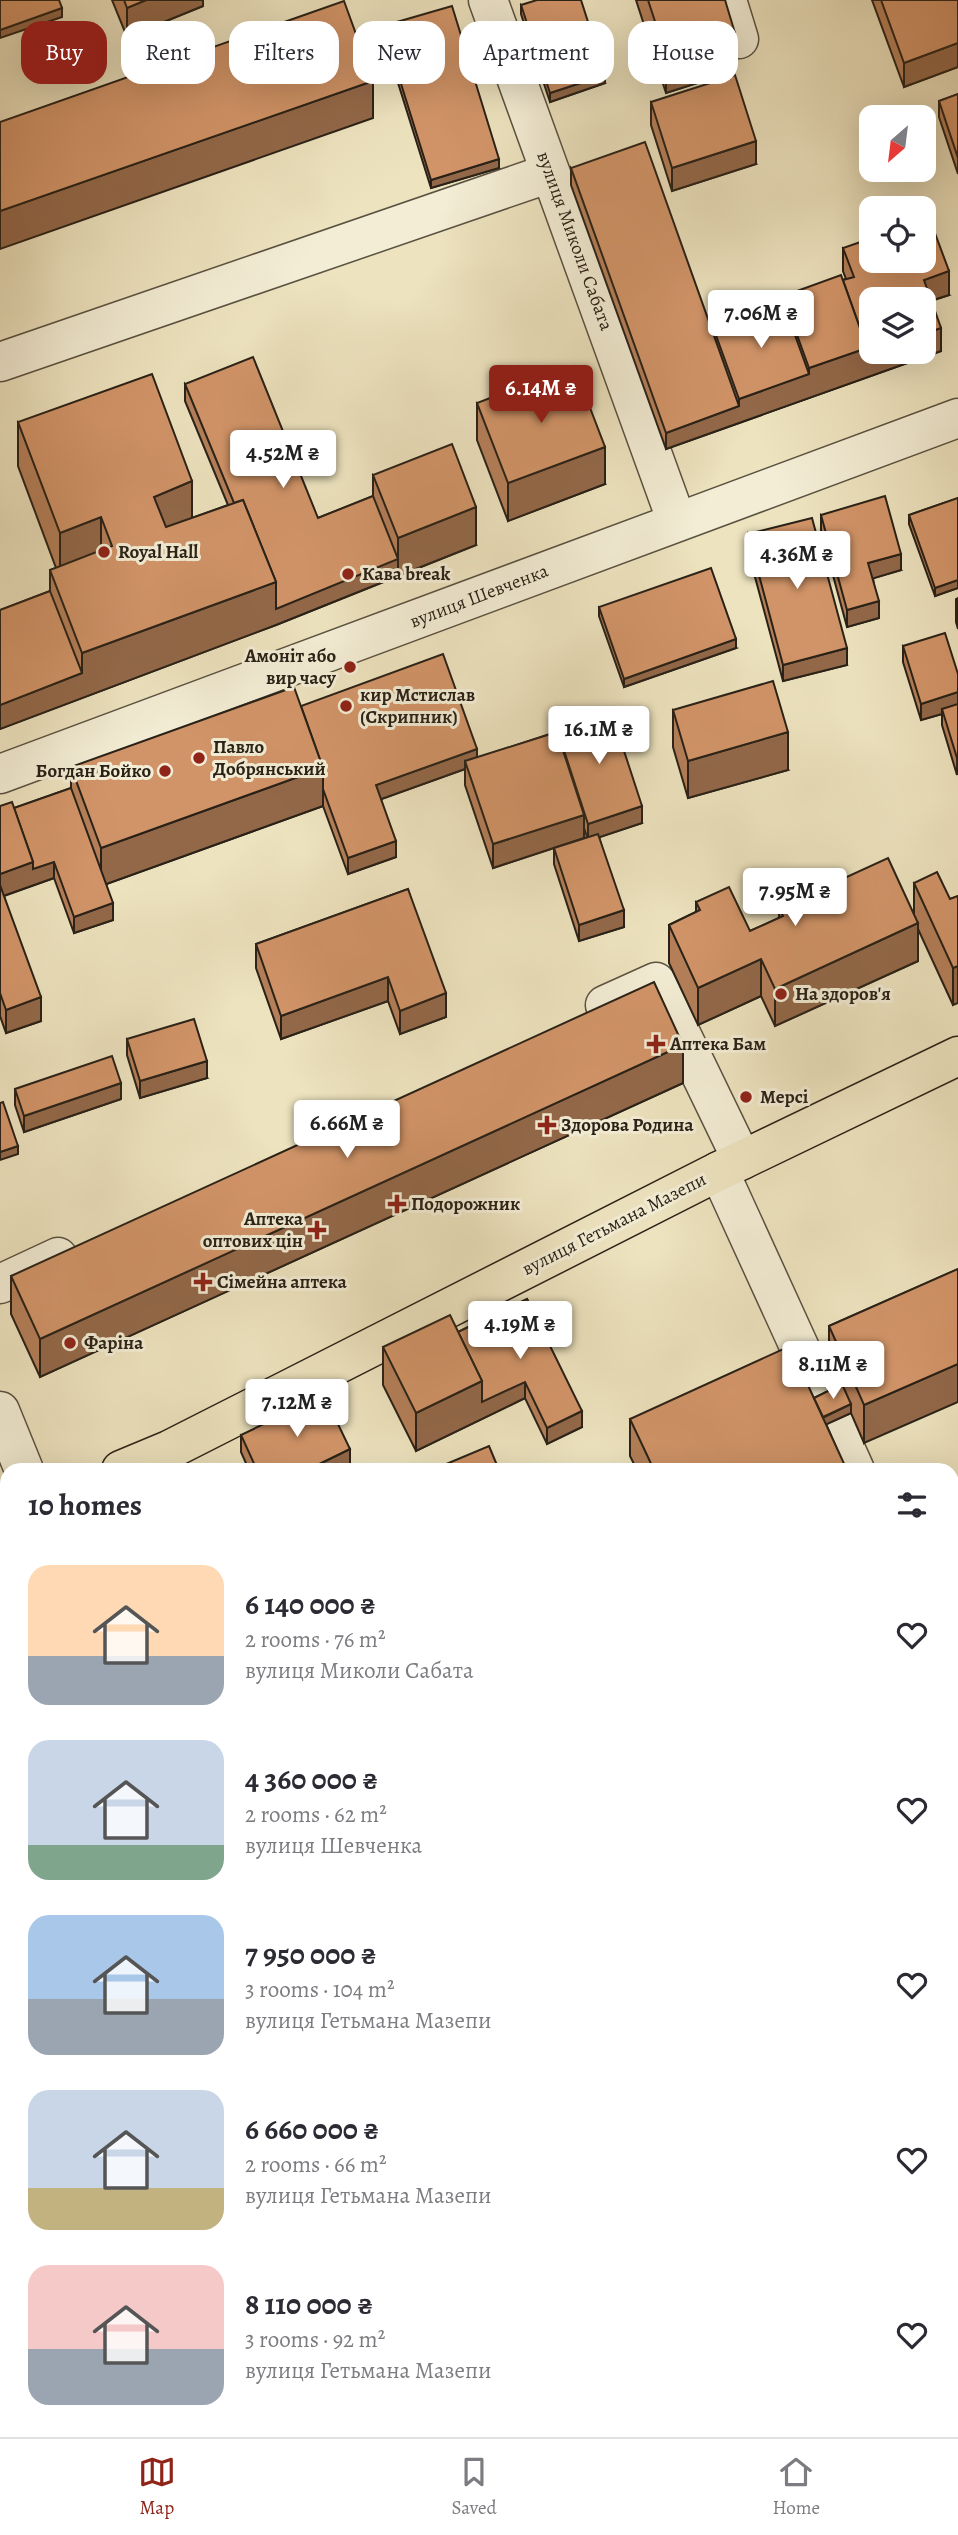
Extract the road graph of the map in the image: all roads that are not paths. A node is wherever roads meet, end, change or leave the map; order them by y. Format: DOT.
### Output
graph roads {
  1 [pos="488,0"];
  2 [pos="727,0"];
  3 [pos="739,39"];
  4 [pos="550,173"];
  5 [pos="0,362"];
  6 [pos="958,418"];
  7 [pos="677,522"];
  8 [pos="0,774"];
  9 [pos="568,1023"];
  10 [pos="958,1056"];
  11 [pos="730,1166"];
  12 [pos="88,1243"];
  13 [pos="0,1284"];
  14 [pos="0,1410"];
  15 [pos="173,1460"];
  16 [pos="21,1463"];
  17 [pos="852,1463"];
  1 -- 4 [label="street, вулиця Миколи Сабата"];
  2 -- 3 [label="street"];
  4 -- 5 [label="street"];
  4 -- 7 [label="street, вулиця Миколи Сабата"];
  6 -- 7 [label="street, вулиця Шевченка"];
  7 -- 8 [label="street, вулиця Шевченка"];
  9 -- 11 [label="street"];
  10 -- 11 [label="main road, вулиця Гетьмана Мазепи"];
  11 -- 15 [label="main road, вулиця Гетьмана Мазепи"];
  11 -- 17 [label="street"];
  12 -- 13 [label="street"];
  14 -- 16 [label="street"];
}
